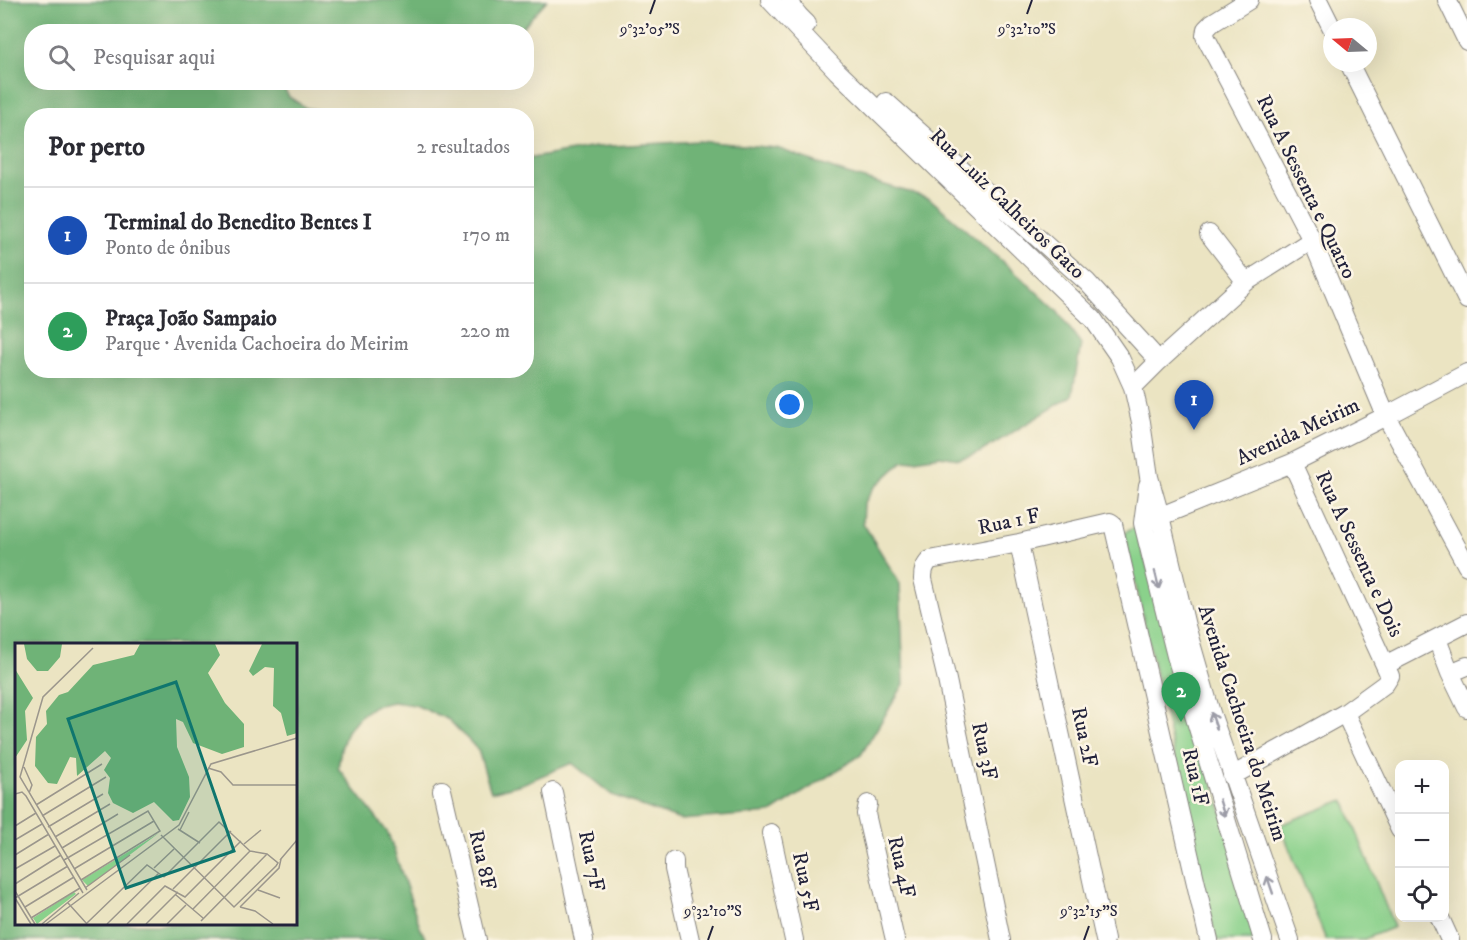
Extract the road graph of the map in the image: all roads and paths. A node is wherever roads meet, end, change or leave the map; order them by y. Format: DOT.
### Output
graph roads {
  1 [pos="770,0"];
  2 [pos="791,0"];
  3 [pos="1249,0"];
  4 [pos="1318,0"];
  5 [pos="1447,0"];
  6 [pos="1327,18"];
  7 [pos="1467,41"];
  8 [pos="1353,72"];
  9 [pos="1209,234"];
  10 [pos="1312,240"];
  11 [pos="1246,282"];
  12 [pos="1467,300"];
  13 [pos="1159,361"];
  14 [pos="1467,373"];
  15 [pos="1133,387"];
  16 [pos="1386,416"];
  17 [pos="1292,463"];
  18 [pos="1149,477"];
  19 [pos="1160,516"];
  20 [pos="1110,522"];
  21 [pos="1143,523"];
  22 [pos="1019,543"];
  23 [pos="1467,566"];
  24 [pos="923,571"];
  25 [pos="1467,623"];
  26 [pos="1437,639"];
  27 [pos="1385,664"];
  28 [pos="1459,669"];
  29 [pos="1467,708"];
  30 [pos="1345,712"];
  31 [pos="1232,776"];
  32 [pos="442,790"];
  33 [pos="553,792"];
  34 [pos="868,804"];
  35 [pos="1395,819"];
  36 [pos="771,833"];
  37 [pos="674,861"];
  38 [pos="1442,922"];
  39 [pos="477,940"];
  40 [pos="585,940"];
  41 [pos="690,940"];
  42 [pos="794,940"];
  43 [pos="895,940"];
  44 [pos="1001,940"];
  45 [pos="1105,940"];
  46 [pos="1209,940"];
  47 [pos="1263,940"];
  48 [pos="1290,940"];
  49 [pos="1450,940"];
  1 -- 15 [label="street, Rua Luiz Calheiros Gato"];
  2 -- 13 [label="street"];
  3 -- 10 [label="street, Rua A Sessenta e Quatro"];
  4 -- 6 [label="street"];
  5 -- 7 [label="street"];
  8 -- 12 [label="street"];
  9 -- 11 [label="street"];
  10 -- 11 [label="street"];
  10 -- 16 [label="street, Rua A Sessenta e Quatro"];
  11 -- 13 [label="street"];
  13 -- 15 [label="street"];
  14 -- 16 [label="street, Avenida Meirim"];
  15 -- 18 [label="street, Rua Luiz Calheiros Gato"];
  16 -- 17 [label="street, Avenida Meirim"];
  16 -- 23 [label="street"];
  17 -- 19 [label="street, Avenida Meirim"];
  17 -- 27 [label="street, Rua A Sessenta e Dois"];
  18 -- 19 [label="street, Rua Luiz Calheiros Gato"];
  18 -- 21 [label="street, Rua Luiz Calheiros Gato"];
  19 -- 21 [label="street, Avenida Meirim"];
  31 -- 19 [label="street, Avenida Cachoeira do Meirim, one-way"];
  20 -- 22 [label="street, Rua 1 F"];
  20 -- 46 [label="street, Rua 1F"];
  21 -- 47 [label="street, Avenida Cachoeira do Meirim, one-way"];
  22 -- 24 [label="street, Rua 1 F"];
  22 -- 45 [label="street, Rua 2F"];
  24 -- 44 [label="street, Rua 3F"];
  25 -- 26 [label="street"];
  26 -- 27 [label="street"];
  26 -- 28 [label="street"];
  27 -- 30 [label="street"];
  28 -- 29 [label="street"];
  30 -- 31 [label="street"];
  30 -- 35 [label="street"];
  48 -- 31 [label="street, Avenida Cachoeira do Meirim, one-way"];
  32 -- 39 [label="street, Rua 8F"];
  33 -- 40 [label="street, Rua 7F"];
  34 -- 43 [label="street, Rua 4F"];
  36 -- 42 [label="street, Rua 5F"];
  37 -- 41 [label="street"];
  38 -- 49 [label="street"];
}
